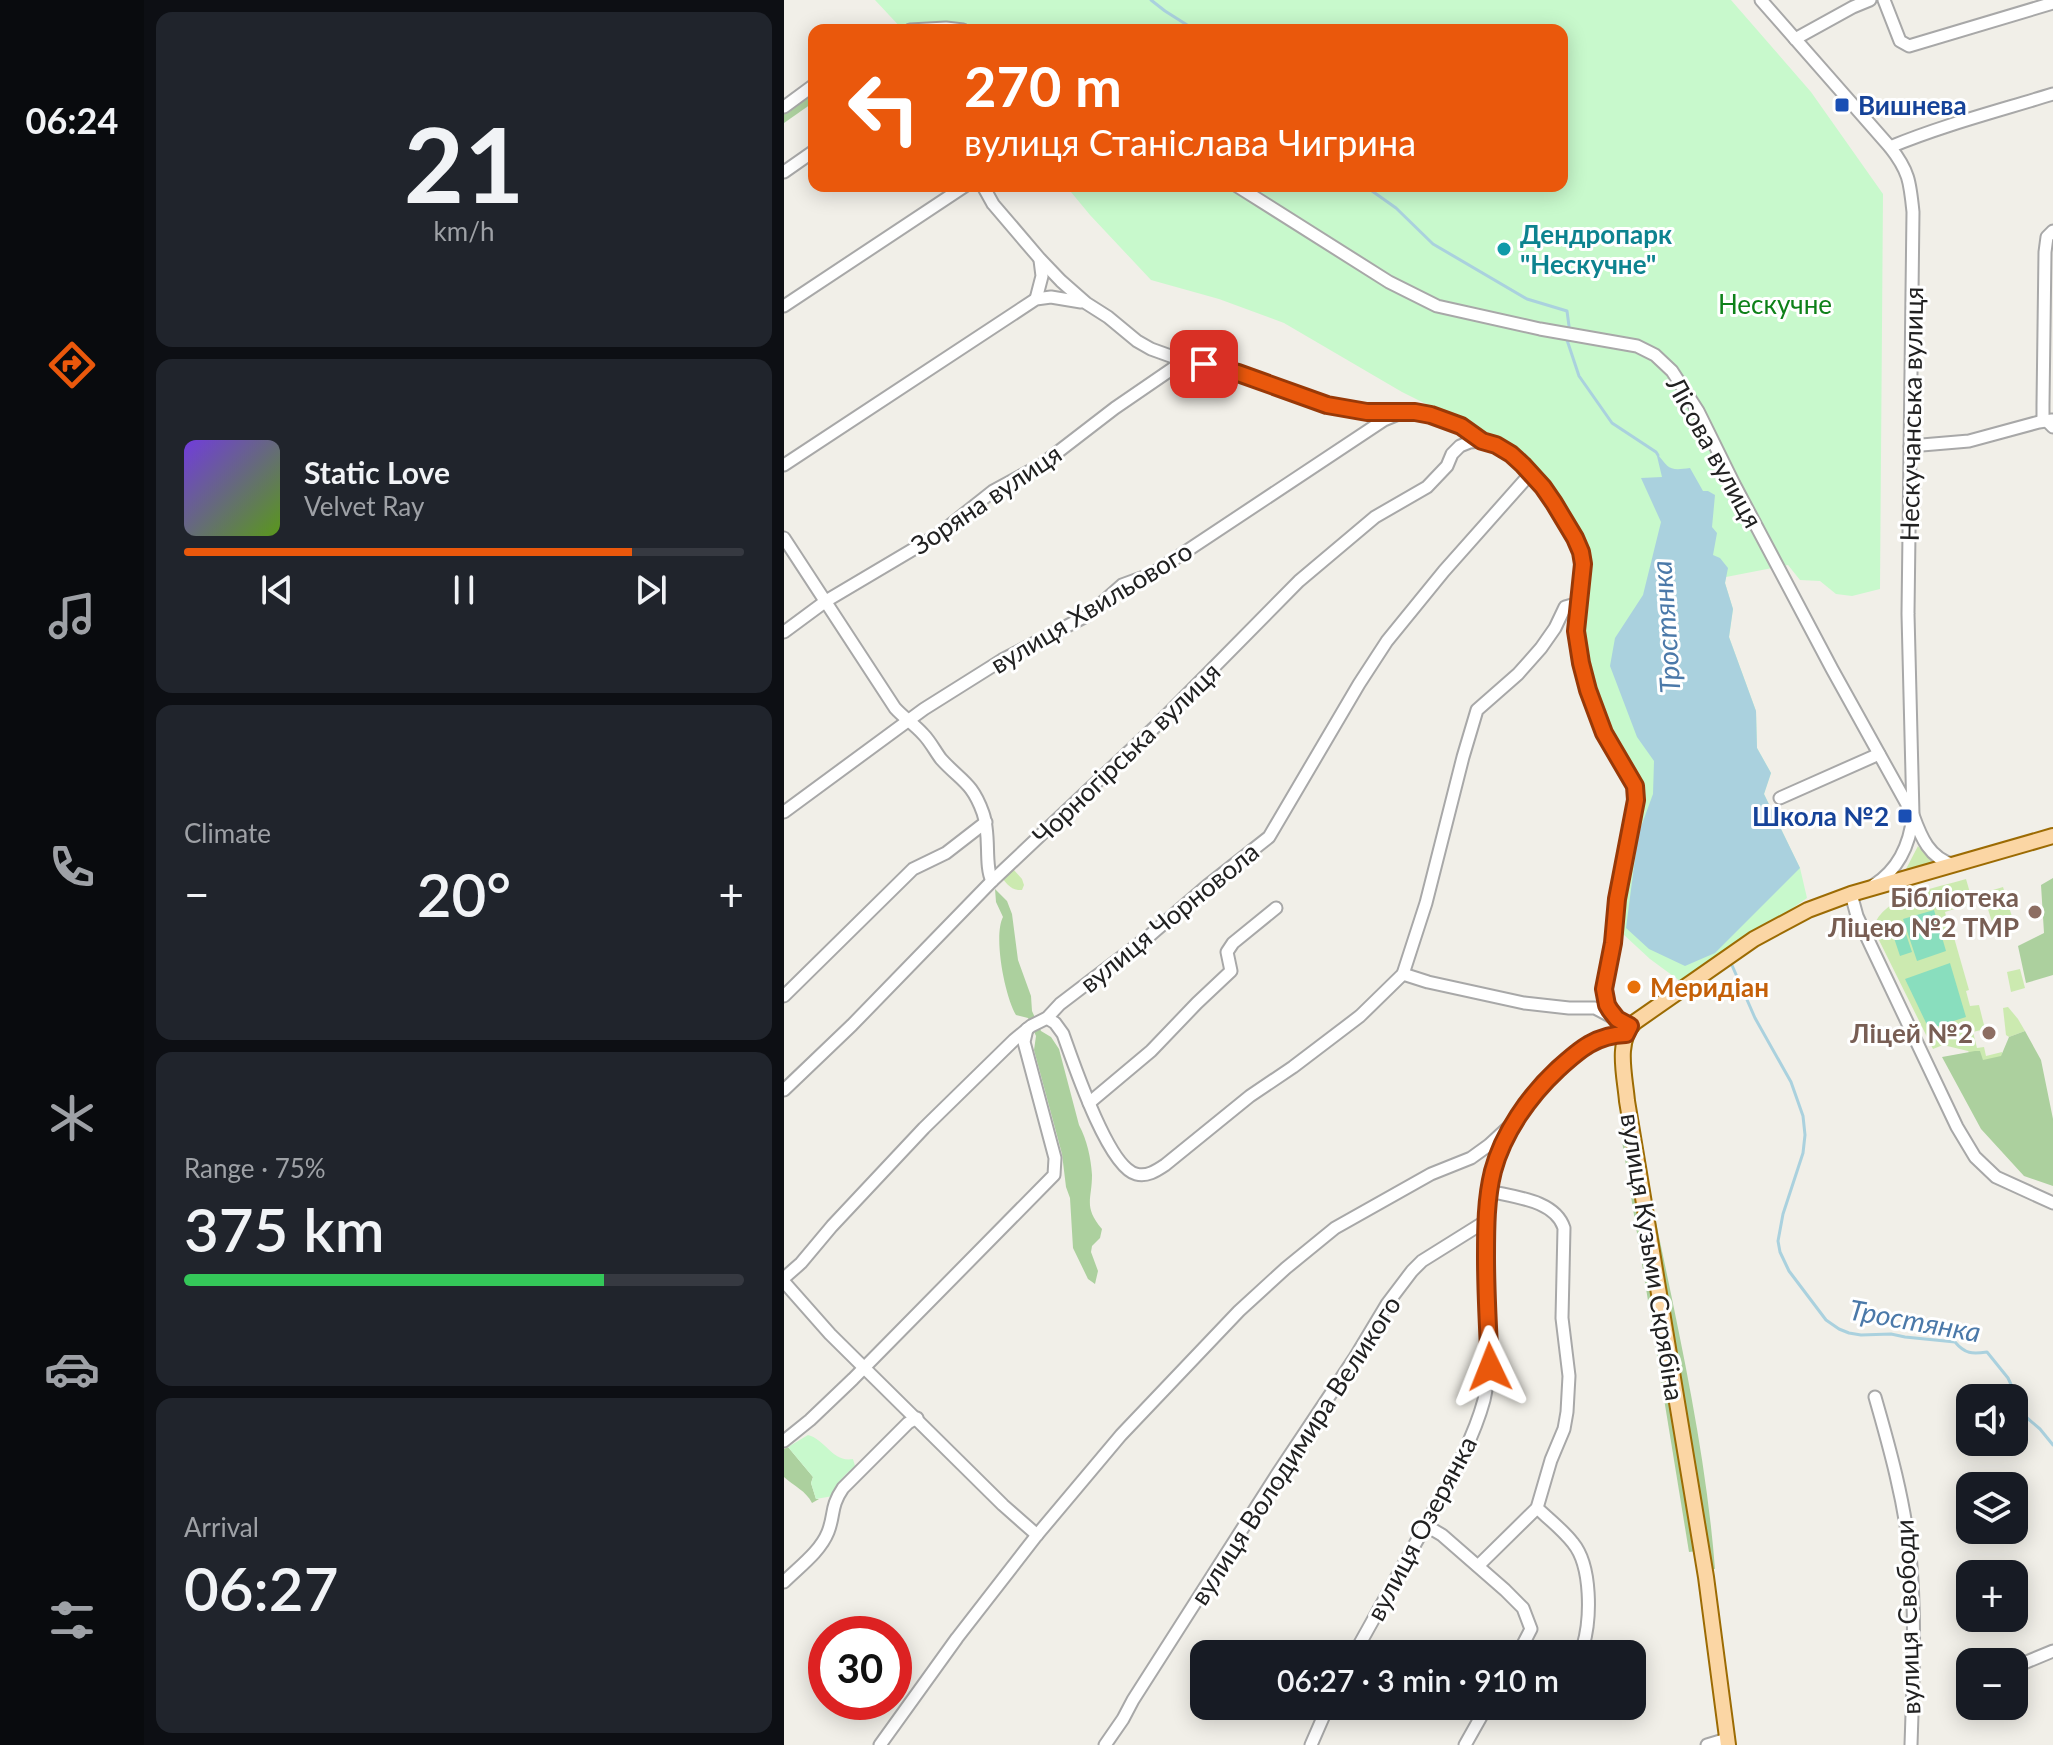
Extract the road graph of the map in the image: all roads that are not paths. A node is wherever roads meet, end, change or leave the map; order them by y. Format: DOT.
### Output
graph roads {
  1 [pos="1761,0"];
  2 [pos="1870,0"];
  3 [pos="1884,0"];
  4 [pos="2053,3"];
  5 [pos="1795,39"];
  6 [pos="808,89"];
  7 [pos="2053,94"];
  8 [pos="784,107"];
  9 [pos="1890,147"];
  10 [pos="808,155"];
  11 [pos="784,172"];
  12 [pos="956,192"];
  13 [pos="986,192"];
  14 [pos="1246,192"];
  15 [pos="2050,234"];
  16 [pos="1040,259"];
  17 [pos="1036,299"];
  18 [pos="1086,303"];
  19 [pos="784,306"];
  20 [pos="2049,348"];
  21 [pos="1185,360"];
  22 [pos="1405,412"];
  23 [pos="2051,423"];
  24 [pos="1482,441"];
  25 [pos="1910,446"];
  26 [pos="784,465"];
  27 [pos="1531,473"];
  28 [pos="784,538"];
  29 [pos="826,601"];
  30 [pos="1578,609"];
  31 [pos="784,632"];
  32 [pos="906,721"];
  33 [pos="1879,754"];
  34 [pos="1780,798"];
  35 [pos="784,812"];
  36 [pos="1913,815"];
  37 [pos="986,822"];
  38 [pos="2053,836"];
  39 [pos="1954,865"];
  40 [pos="992,881"];
  41 [pos="1866,889"];
  42 [pos="1851,894"];
  43 [pos="1276,908"];
  44 [pos="1403,974"];
  45 [pos="784,996"];
  46 [pos="1035,1024"];
  47 [pos="1625,1026"];
  48 [pos="784,1090"];
  49 [pos="1089,1103"];
  50 [pos="1514,1122"];
  51 [pos="1489,1191"];
  52 [pos="2053,1203"];
  53 [pos="1486,1221"];
  54 [pos="784,1280"];
  55 [pos="865,1367"];
  56 [pos="1875,1397"];
  57 [pos="917,1418"];
  58 [pos="784,1441"];
  59 [pos="1537,1508"];
  60 [pos="1425,1525"];
  61 [pos="1037,1535"];
  62 [pos="1478,1566"];
  63 [pos="784,1582"];
  64 [pos="1362,1640"];
  65 [pos="1525,1640"];
  66 [pos="1584,1640"];
  67 [pos="2053,1651"];
  68 [pos="2028,1661"];
  69 [pos="1322,1720"];
  70 [pos="1479,1720"];
  71 [pos="1728,1742"];
  72 [pos="880,1745"];
  73 [pos="1105,1745"];
  74 [pos="1311,1745"];
  75 [pos="1465,1745"];
  76 [pos="1707,1745"];
  77 [pos="1911,1745"];
  1 -- 5 [label="street, Нескучанська вулиця"];
  2 -- 5 [label="street"];
  3 -- 4 [label="street"];
  5 -- 9 [label="street, Нескучанська вулиця"];
  6 -- 8 [label="street"];
  7 -- 9 [label="street"];
  9 -- 25 [label="street, Нескучанська вулиця"];
  10 -- 11 [label="street"];
  12 -- 19 [label="street"];
  13 -- 16 [label="street"];
  14 -- 33 [label="street, Лісова вулиця"];
  15 -- 20 [label="street"];
  16 -- 17 [label="street"];
  16 -- 18 [label="street"];
  17 -- 18 [label="street"];
  17 -- 26 [label="street"];
  18 -- 21 [label="street"];
  20 -- 23 [label="street"];
  21 -- 22 [label="street"];
  21 -- 29 [label="street, Зоряна вулиця"];
  22 -- 24 [label="street"];
  22 -- 32 [label="street, вулиця Хвильового"];
  23 -- 25 [label="street"];
  24 -- 27 [label="street"];
  24 -- 40 [label="street, Чорногірська вулиця"];
  25 -- 36 [label="street, Нескучанська вулиця"];
  27 -- 30 [label="street"];
  27 -- 46 [label="street, вулиця Чорновола"];
  28 -- 29 [label="street"];
  29 -- 31 [label="street, Зоряна вулиця"];
  29 -- 32 [label="street"];
  30 -- 44 [label="street"];
  30 -- 47 [label="street"];
  32 -- 35 [label="street, вулиця Хвильового"];
  32 -- 37 [label="street"];
  33 -- 34 [label="street"];
  33 -- 36 [label="street, Лісова вулиця"];
  36 -- 39 [label="street, Нескучанська вулиця"];
  36 -- 41 [label="street"];
  37 -- 40 [label="street"];
  37 -- 45 [label="street"];
  38 -- 39 [label="main road"];
  39 -- 41 [label="main road"];
  40 -- 48 [label="street, Чорногірська вулиця"];
  41 -- 42 [label="main road"];
  42 -- 47 [label="main road"];
  42 -- 52 [label="street"];
  43 -- 49 [label="street"];
  44 -- 47 [label="street"];
  44 -- 49 [label="street"];
  46 -- 49 [label="street"];
  46 -- 54 [label="street, вулиця Чорновола"];
  46 -- 55 [label="street"];
  47 -- 50 [label="street, вулиця Озерянка"];
  47 -- 71 [label="main road, вулиця Кузьми Скрябіна"];
  50 -- 51 [label="street, вулиця Озерянка"];
  50 -- 61 [label="street"];
  51 -- 53 [label="street, вулиця Озерянка"];
  51 -- 59 [label="street"];
  53 -- 60 [label="street, вулиця Озерянка"];
  53 -- 73 [label="street, вулиця Володимира Великого"];
  54 -- 55 [label="street"];
  55 -- 57 [label="street"];
  55 -- 58 [label="street"];
  56 -- 77 [label="street, вулиця Свободи"];
  57 -- 61 [label="street"];
  57 -- 63 [label="street"];
  59 -- 62 [label="street"];
  59 -- 66 [label="street"];
  60 -- 62 [label="street"];
  60 -- 64 [label="street, вулиця Озерянка"];
  61 -- 72 [label="street"];
  62 -- 65 [label="street"];
  67 -- 68 [label="street"];
  69 -- 74 [label="street"];
  70 -- 75 [label="street"];
  71 -- 76 [label="street"];
}
